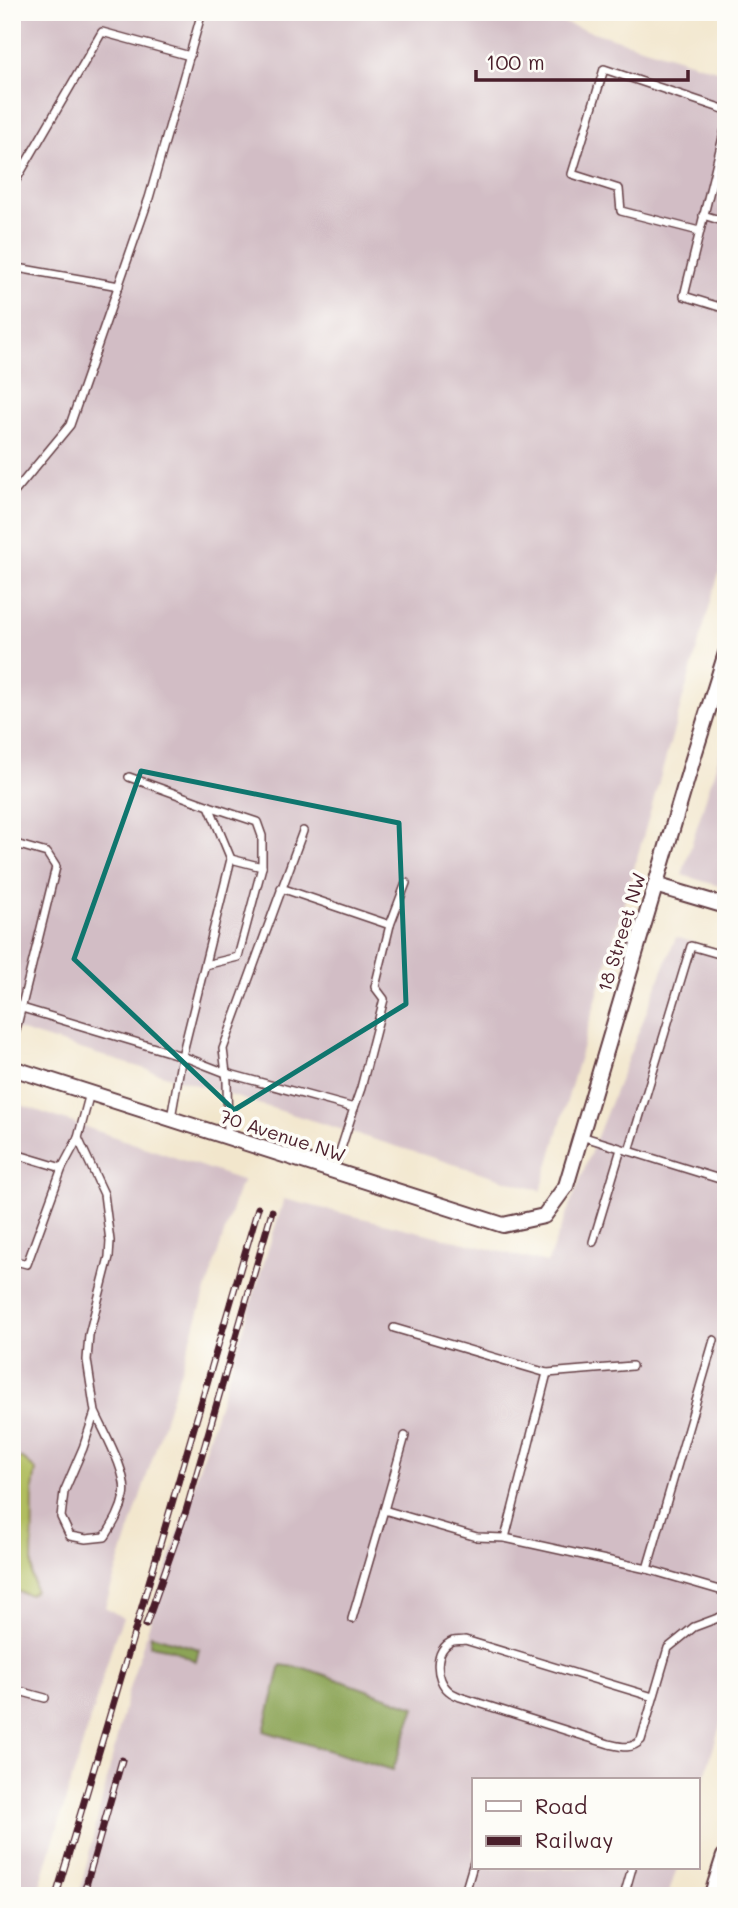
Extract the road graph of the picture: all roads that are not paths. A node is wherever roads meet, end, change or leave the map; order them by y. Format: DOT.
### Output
graph roads {
  1 [pos="202,12"];
  2 [pos="190,56"];
  3 [pos="726,110"];
  4 [pos="726,125"];
  5 [pos="12,187"];
  6 [pos="703,215"];
  7 [pos="726,222"];
  8 [pos="699,231"];
  9 [pos="12,267"];
  10 [pos="119,286"];
  11 [pos="726,298"];
  12 [pos="12,495"];
  13 [pos="726,653"];
  14 [pos="129,777"];
  15 [pos="209,806"];
  16 [pos="303,831"];
  17 [pos="12,843"];
  18 [pos="231,859"];
  19 [pos="262,867"];
  20 [pos="406,883"];
  21 [pos="655,885"];
  22 [pos="281,888"];
  23 [pos="726,906"];
  24 [pos="390,925"];
  25 [pos="726,956"];
  26 [pos="205,965"];
  27 [pos="12,1005"];
  28 [pos="22,1008"];
  29 [pos="12,1046"];
  30 [pos="183,1056"];
  31 [pos="12,1068"];
  32 [pos="226,1073"];
  33 [pos="90,1093"];
  34 [pos="354,1108"];
  35 [pos="171,1119"];
  36 [pos="581,1136"];
  37 [pos="228,1137"];
  38 [pos="78,1138"];
  39 [pos="625,1150"];
  40 [pos="12,1153"];
  41 [pos="62,1168"];
  42 [pos="334,1171"];
  43 [pos="726,1181"];
  44 [pos="544,1216"];
  45 [pos="593,1242"];
  46 [pos="12,1260"];
  47 [pos="394,1328"];
  48 [pos="714,1340"];
  49 [pos="632,1366"];
  50 [pos="547,1373"];
  51 [pos="95,1412"];
  52 [pos="405,1436"];
  53 [pos="384,1510"];
  54 [pos="505,1538"];
  55 [pos="647,1569"];
  56 [pos="726,1592"];
  57 [pos="726,1615"];
  58 [pos="352,1619"];
  59 [pos="12,1689"];
  60 [pos="653,1697"];
  61 [pos="46,1698"];
  62 [pos="726,1858"];
  63 [pos="472,1869"];
  64 [pos="631,1870"];
  65 [pos="719,1889"];
  66 [pos="464,1896"];
  67 [pos="624,1896"];
  1 -- 2 [label="lane"];
  2 -- 5 [label="lane"];
  2 -- 10 [label="lane"];
  3 -- 8 [label="lane"];
  4 -- 6 [label="lane"];
  6 -- 7 [label="lane"];
  6 -- 8 [label="lane"];
  8 -- 11 [label="lane"];
  9 -- 10 [label="lane"];
  10 -- 12 [label="lane"];
  13 -- 21 [label="street, 18 Street NW"];
  14 -- 15 [label="lane"];
  15 -- 18 [label="lane"];
  15 -- 19 [label="lane"];
  16 -- 22 [label="lane"];
  17 -- 28 [label="lane"];
  18 -- 19 [label="lane"];
  18 -- 26 [label="lane"];
  19 -- 26 [label="lane"];
  20 -- 24 [label="lane"];
  21 -- 23 [label="street"];
  21 -- 36 [label="street, 18 Street NW"];
  22 -- 24 [label="lane"];
  22 -- 32 [label="lane"];
  24 -- 34 [label="lane"];
  25 -- 39 [label="lane"];
  26 -- 30 [label="lane"];
  27 -- 28 [label="lane"];
  28 -- 29 [label="lane"];
  28 -- 30 [label="lane"];
  30 -- 32 [label="lane"];
  30 -- 35 [label="lane"];
  31 -- 33 [label="street, 70 Avenue NW"];
  32 -- 34 [label="lane"];
  32 -- 37 [label="lane"];
  33 -- 35 [label="street, 70 Avenue NW"];
  33 -- 38 [label="lane"];
  34 -- 42 [label="lane"];
  35 -- 37 [label="street, 70 Avenue NW"];
  36 -- 39 [label="lane"];
  36 -- 44 [label="street, 18 Street NW"];
  37 -- 42 [label="street, 70 Avenue NW"];
  38 -- 41 [label="lane"];
  38 -- 51 [label="lane"];
  39 -- 43 [label="lane"];
  39 -- 45 [label="lane"];
  40 -- 41 [label="lane"];
  41 -- 46 [label="lane"];
  42 -- 44 [label="street, 70 Avenue NW"];
  47 -- 50 [label="lane"];
  48 -- 55 [label="lane"];
  49 -- 50 [label="lane"];
  50 -- 54 [label="lane"];
  51 -- 51 [label="lane"];
  52 -- 53 [label="lane"];
  53 -- 54 [label="lane"];
  53 -- 58 [label="lane"];
  54 -- 55 [label="lane"];
  55 -- 56 [label="lane"];
  57 -- 60 [label="lane"];
  59 -- 61 [label="lane"];
  60 -- 60 [label="lane"];
  62 -- 65 [label="main road"];
  63 -- 66 [label="lane"];
  64 -- 67 [label="lane"];
}
